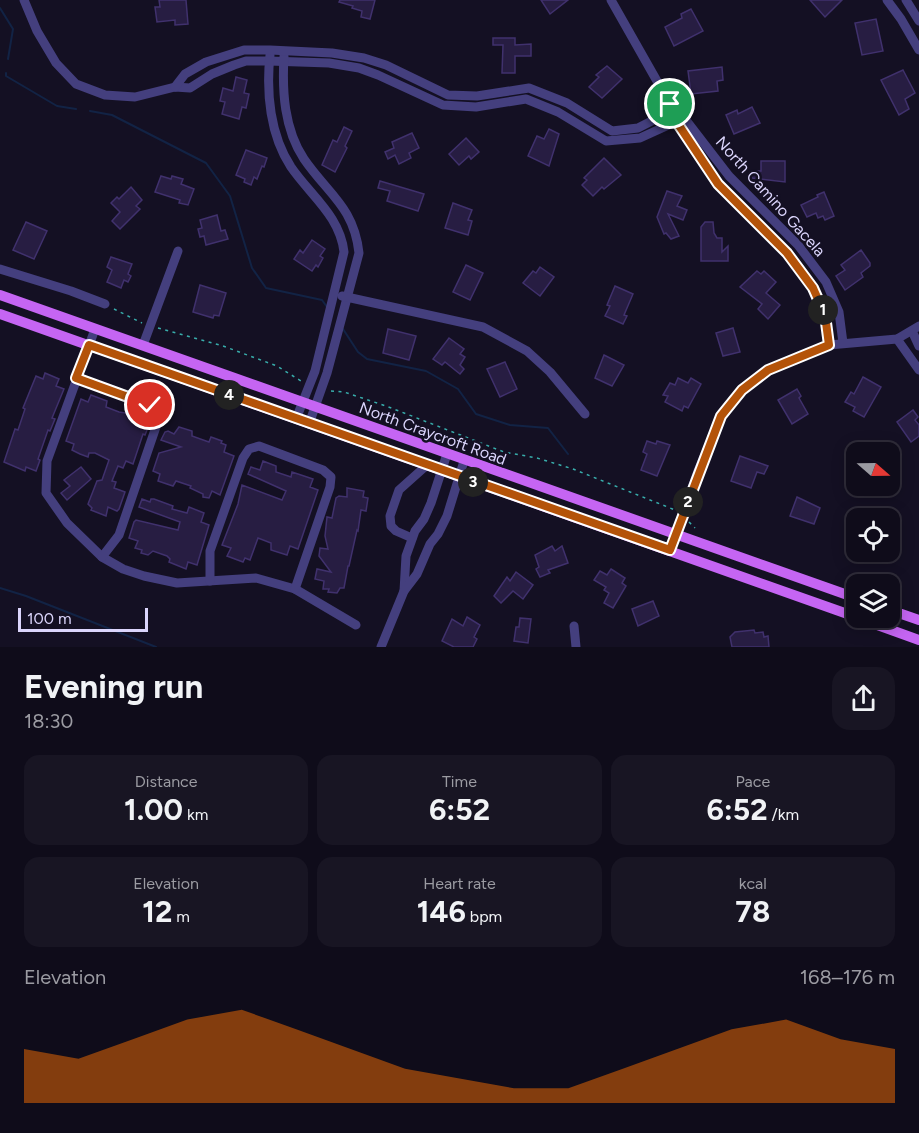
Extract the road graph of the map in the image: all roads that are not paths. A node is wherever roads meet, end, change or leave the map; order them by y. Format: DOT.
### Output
graph roads {
  1 [pos="24,0"];
  2 [pos="611,0"];
  3 [pos="887,0"];
  4 [pos="906,0"];
  5 [pos="919,21"];
  6 [pos="270,50"];
  7 [pos="919,50"];
  8 [pos="284,56"];
  9 [pos="269,61"];
  10 [pos="176,87"];
  11 [pos="673,108"];
  12 [pos="680,120"];
  13 [pos="772,220"];
  14 [pos="759,226"];
  15 [pos="178,251"];
  16 [pos="0,269"];
  17 [pos="333,295"];
  18 [pos="0,296"];
  19 [pos="347,297"];
  20 [pos="105,304"];
  21 [pos="0,314"];
  22 [pos="95,328"];
  23 [pos="915,329"];
  24 [pos="897,339"];
  25 [pos="843,343"];
  26 [pos="89,345"];
  27 [pos="143,345"];
  28 [pos="829,345"];
  29 [pos="919,346"];
  30 [pos="919,370"];
  31 [pos="76,378"];
  32 [pos="304,402"];
  33 [pos="315,406"];
  34 [pos="585,414"];
  35 [pos="296,419"];
  36 [pos="309,424"];
  37 [pos="447,454"];
  38 [pos="464,461"];
  39 [pos="427,465"];
  40 [pos="442,470"];
  41 [pos="459,477"];
  42 [pos="676,534"];
  43 [pos="412,538"];
  44 [pos="670,550"];
  45 [pos="102,557"];
  46 [pos="210,581"];
  47 [pos="295,589"];
  48 [pos="404,591"];
  49 [pos="846,594"];
  50 [pos="900,613"];
  51 [pos="846,614"];
  52 [pos="919,620"];
  53 [pos="356,625"];
  54 [pos="574,626"];
  55 [pos="885,628"];
  56 [pos="919,640"];
  57 [pos="383,644"];
  58 [pos="395,647"];
  59 [pos="576,647"];
  1 -- 10 [label="street"];
  2 -- 11 [label="street, North Camino Gacela"];
  3 -- 7 [label="street"];
  4 -- 5 [label="street"];
  6 -- 8 [label="street"];
  6 -- 9 [label="street"];
  6 -- 10 [label="street"];
  8 -- 9 [label="street"];
  8 -- 11 [label="street"];
  8 -- 12 [label="street"];
  8 -- 19 [label="street"];
  9 -- 10 [label="street"];
  9 -- 17 [label="street"];
  11 -- 12 [label="street, North Camino Gacela"];
  12 -- 13 [label="street, North Camino Gacela"];
  12 -- 14 [label="street, North Camino Gacela"];
  13 -- 14 [label="street"];
  13 -- 25 [label="street, North Camino Gacela"];
  14 -- 28 [label="street, North Camino Gacela"];
  15 -- 27 [label="street"];
  16 -- 20 [label="street"];
  17 -- 19 [label="street"];
  17 -- 32 [label="street"];
  18 -- 22 [label="main road, North Craycroft Road"];
  19 -- 33 [label="street"];
  19 -- 34 [label="street"];
  21 -- 26 [label="main road, North Craycroft Road"];
  22 -- 26 [label="street"];
  22 -- 27 [label="main road, North Craycroft Road"];
  23 -- 24 [label="street"];
  23 -- 29 [label="street"];
  24 -- 25 [label="street"];
  24 -- 30 [label="street"];
  25 -- 28 [label="street"];
  26 -- 31 [label="street"];
  26 -- 35 [label="main road, North Craycroft Road"];
  27 -- 32 [label="main road, North Craycroft Road"];
  28 -- 42 [label="street"];
  31 -- 45 [label="street"];
  31 -- 45 [label="street"];
  32 -- 33 [label="main road, North Craycroft Road"];
  32 -- 35 [label="street"];
  33 -- 36 [label="street"];
  33 -- 37 [label="main road, North Craycroft Road"];
  35 -- 36 [label="main road, North Craycroft Road"];
  36 -- 39 [label="main road, North Craycroft Road"];
  37 -- 38 [label="main road, North Craycroft Road"];
  37 -- 40 [label="street"];
  38 -- 41 [label="street"];
  38 -- 42 [label="main road, North Craycroft Road"];
  39 -- 40 [label="main road, North Craycroft Road"];
  39 -- 43 [label="street"];
  40 -- 41 [label="main road, North Craycroft Road"];
  40 -- 43 [label="street"];
  41 -- 44 [label="main road, North Craycroft Road"];
  41 -- 48 [label="street"];
  42 -- 44 [label="street"];
  42 -- 49 [label="main road, North Craycroft Road"];
  43 -- 48 [label="street"];
  44 -- 51 [label="main road, North Craycroft Road"];
  45 -- 46 [label="street"];
  46 -- 47 [label="street"];
  46 -- 47 [label="street"];
  47 -- 53 [label="street"];
  48 -- 57 [label="street"];
  50 -- 52 [label="main road"];
  54 -- 59 [label="street"];
  55 -- 56 [label="main road, North Craycroft Road"];
  57 -- 58 [label="street"];
}
